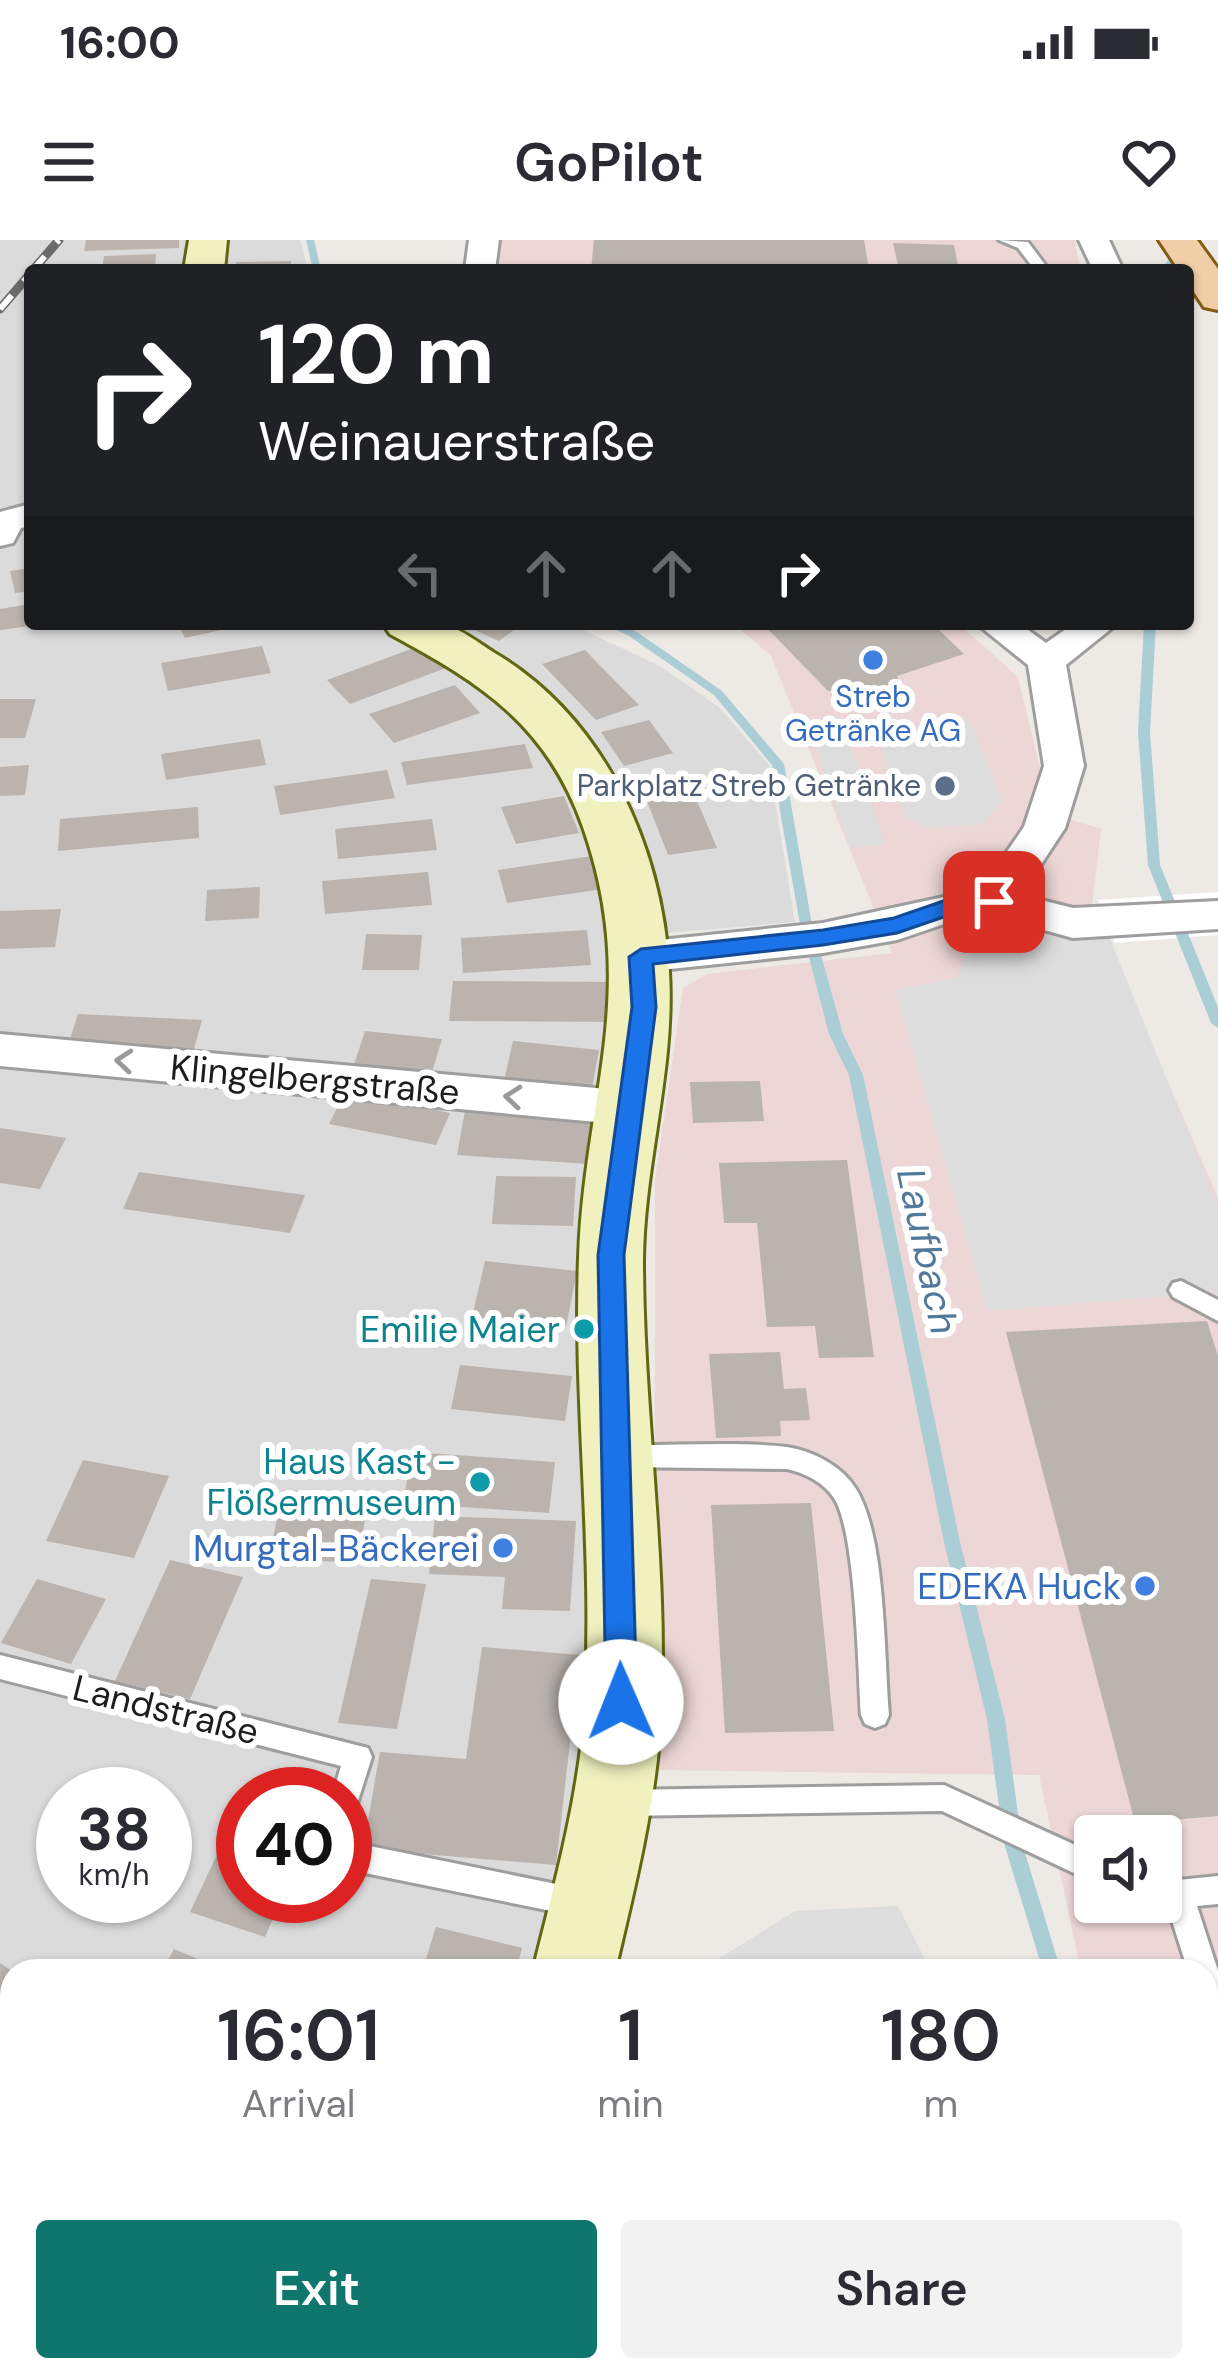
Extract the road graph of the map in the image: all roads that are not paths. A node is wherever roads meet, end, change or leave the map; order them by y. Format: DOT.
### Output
graph roads {
  1 [pos="1006,240"];
  2 [pos="1178,240"];
  3 [pos="1039,264"];
  4 [pos="1212,287"];
  5 [pos="24,516"];
  6 [pos="0,535"];
  7 [pos="419,630"];
  8 [pos="1004,630"];
  9 [pos="1090,630"];
  10 [pos="1046,662"];
  11 [pos="994,902"];
  12 [pos="1218,915"];
  13 [pos="641,957"];
  14 [pos="0,1050"];
  15 [pos="629,1108"];
  16 [pos="1181,1290"];
  17 [pos="1218,1312"];
  18 [pos="619,1456"];
  19 [pos="0,1667"];
  20 [pos="875,1715"];
  21 [pos="355,1767"];
  22 [pos="613,1803"];
  23 [pos="1074,1861"];
  24 [pos="372,1864"];
  25 [pos="1218,1890"];
  26 [pos="1182,1892"];
  27 [pos="1182,1920"];
  28 [pos="582,1938"];
  29 [pos="1198,1959"];
  1 -- 3 [label="lane"];
  2 -- 4 [label="main road"];
  5 -- 6 [label="street"];
  7 -- 13 [label="street"];
  8 -- 10 [label="street"];
  9 -- 10 [label="street"];
  10 -- 11 [label="street"];
  11 -- 12 [label="street"];
  11 -- 13 [label="street"];
  13 -- 15 [label="street"];
  15 -- 14 [label="street, Klingelbergstraße, one-way"];
  15 -- 18 [label="street"];
  16 -- 17 [label="lane"];
  18 -- 20 [label="lane"];
  18 -- 22 [label="street"];
  19 -- 21 [label="lane, Landstraße"];
  22 -- 23 [label="lane"];
  22 -- 28 [label="street"];
  24 -- 28 [label="lane"];
  25 -- 26 [label="lane"];
  27 -- 29 [label="lane"];
}
